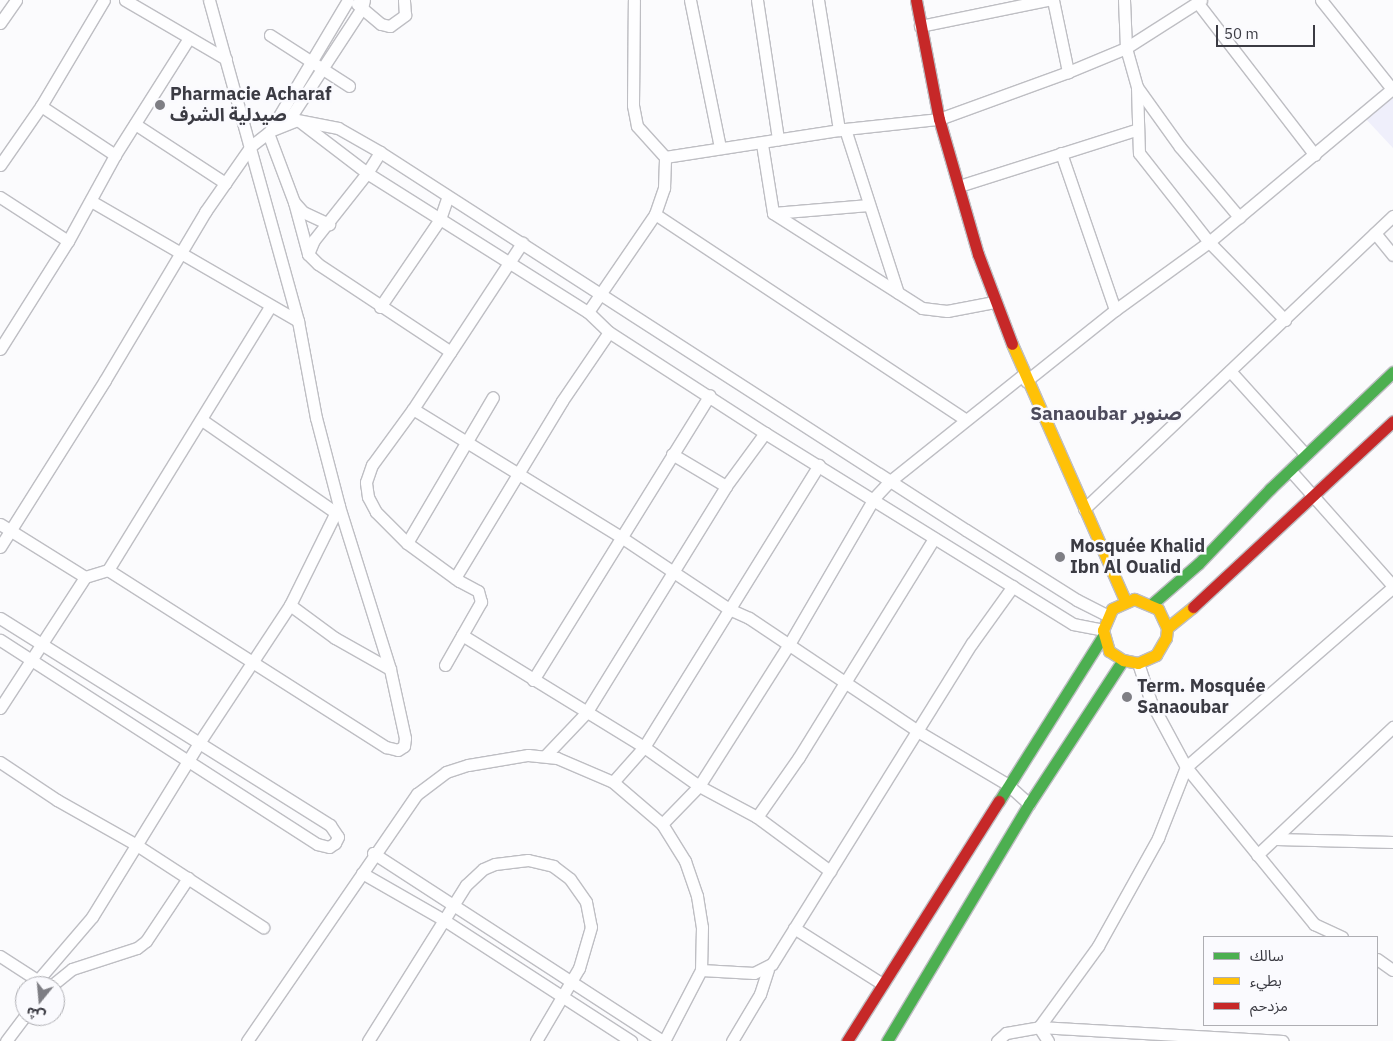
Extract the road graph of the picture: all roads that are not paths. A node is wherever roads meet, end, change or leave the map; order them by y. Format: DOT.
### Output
graph roads {
  1 [pos="16,0"];
  2 [pos="104,0"];
  3 [pos="125,0"];
  4 [pos="209,0"];
  5 [pos="350,0"];
  6 [pos="404,0"];
  7 [pos="634,0"];
  8 [pos="690,0"];
  9 [pos="757,0"];
  10 [pos="818,0"];
  11 [pos="916,0"];
  12 [pos="1047,0"];
  13 [pos="1053,0"];
  14 [pos="1124,0"];
  15 [pos="1321,0"];
  16 [pos="1199,1"];
  17 [pos="363,4"];
  18 [pos="0,23"];
  19 [pos="920,26"];
  20 [pos="270,35"];
  21 [pos="189,38"];
  22 [pos="1126,48"];
  23 [pos="226,59"];
  24 [pos="310,61"];
  25 [pos="323,70"];
  26 [pos="1068,72"];
  27 [pos="349,86"];
  28 [pos="1137,88"];
  29 [pos="1392,88"];
  30 [pos="41,106"];
  31 [pos="939,119"];
  32 [pos="297,120"];
  33 [pos="134,124"];
  34 [pos="286,124"];
  35 [pos="842,130"];
  36 [pos="1136,130"];
  37 [pos="269,132"];
  38 [pos="778,139"];
  39 [pos="762,144"];
  40 [pos="251,146"];
  41 [pos="720,147"];
  42 [pos="380,152"];
  43 [pos="1061,152"];
  44 [pos="115,155"];
  45 [pos="1315,155"];
  46 [pos="665,157"];
  47 [pos="0,165"];
  48 [pos="367,173"];
  49 [pos="225,183"];
  50 [pos="959,186"];
  51 [pos="0,197"];
  52 [pos="448,199"];
  53 [pos="91,201"];
  54 [pos="294,202"];
  55 [pos="868,205"];
  56 [pos="773,213"];
  57 [pos="655,214"];
  58 [pos="1393,216"];
  59 [pos="1239,217"];
  60 [pos="440,219"];
  61 [pos="329,224"];
  62 [pos="1375,233"];
  63 [pos="68,241"];
  64 [pos="1210,242"];
  65 [pos="522,243"];
  66 [pos="179,253"];
  67 [pos="308,254"];
  68 [pos="1393,256"];
  69 [pos="509,263"];
  70 [pos="898,293"];
  71 [pos="601,295"];
  72 [pos="994,302"];
  73 [pos="270,307"];
  74 [pos="380,308"];
  75 [pos="1115,310"];
  76 [pos="588,312"];
  77 [pos="1285,320"];
  78 [pos="298,321"];
  79 [pos="609,332"];
  80 [pos="0,349"];
  81 [pos="451,352"];
  82 [pos="1231,372"];
  83 [pos="1393,372"];
  84 [pos="1025,378"];
  85 [pos="710,395"];
  86 [pos="493,398"];
  87 [pos="413,409"];
  88 [pos="965,419"];
  89 [pos="202,420"];
  90 [pos="1393,421"];
  91 [pos="765,433"];
  92 [pos="467,440"];
  93 [pos="672,454"];
  94 [pos="1305,454"];
  95 [pos="819,465"];
  96 [pos="1290,470"];
  97 [pos="518,474"];
  98 [pos="890,481"];
  99 [pos="726,486"];
  100 [pos="1313,496"];
  101 [pos="874,498"];
  102 [pos="337,509"];
  103 [pos="1084,509"];
  104 [pos="0,524"];
  105 [pos="11,531"];
  106 [pos="621,537"];
  107 [pos="934,538"];
  108 [pos="406,542"];
  109 [pos="0,547"];
  110 [pos="108,570"];
  111 [pos="674,572"];
  112 [pos="85,577"];
  113 [pos="454,578"];
  114 [pos="1013,586"];
  115 [pos="1393,587"];
  116 [pos="1125,600"];
  117 [pos="1152,604"];
  118 [pos="290,605"];
  119 [pos="730,609"];
  120 [pos="1107,615"];
  121 [pos="0,618"];
  122 [pos="1167,628"];
  123 [pos="1103,633"];
  124 [pos="462,635"];
  125 [pos="0,640"];
  126 [pos="41,643"];
  127 [pos="788,646"];
  128 [pos="30,659"];
  129 [pos="1123,660"];
  130 [pos="253,661"];
  131 [pos="1138,663"];
  132 [pos="445,664"];
  133 [pos="390,670"];
  134 [pos="533,680"];
  135 [pos="843,682"];
  136 [pos="0,708"];
  137 [pos="586,713"];
  138 [pos="1393,726"];
  139 [pos="919,732"];
  140 [pos="199,743"];
  141 [pos="644,748"];
  142 [pos="545,756"];
  143 [pos="188,760"];
  144 [pos="0,762"];
  145 [pos="1186,767"];
  146 [pos="613,782"];
  147 [pos="1007,784"];
  148 [pos="699,786"];
  149 [pos="1029,804"];
  150 [pos="757,817"];
  151 [pos="662,824"];
  152 [pos="1276,839"];
  153 [pos="1393,842"];
  154 [pos="135,844"];
  155 [pos="373,853"];
  156 [pos="1257,855"];
  157 [pos="830,871"];
  158 [pos="362,873"];
  159 [pos="188,878"];
  160 [pos="454,903"];
  161 [pos="444,920"];
  162 [pos="263,928"];
  163 [pos="794,928"];
  164 [pos="1340,936"];
  165 [pos="0,956"];
  166 [pos="1378,960"];
  167 [pos="768,969"];
  168 [pos="701,970"];
  169 [pos="1393,970"];
  170 [pos="33,976"];
  171 [pos="51,976"];
  172 [pos="60,976"];
  173 [pos="571,982"];
  174 [pos="881,983"];
  175 [pos="561,998"];
  176 [pos="17,1026"];
  177 [pos="1039,1027"];
  178 [pos="1194,1039"];
  179 [pos="6,1041"];
  180 [pos="247,1041"];
  181 [pos="368,1041"];
  182 [pos="536,1041"];
  183 [pos="631,1041"];
  184 [pos="663,1041"];
  185 [pos="732,1041"];
  186 [pos="847,1041"];
  187 [pos="887,1041"];
  188 [pos="997,1041"];
  189 [pos="1048,1041"];
  190 [pos="1284,1041"];
  1 -- 18 [label="street"];
  2 -- 30 [label="street"];
  3 -- 21 [label="street"];
  4 -- 23 [label="street"];
  5 -- 17 [label="street"];
  5 -- 24 [label="street"];
  6 -- 17 [label="street"];
  7 -- 46 [label="street"];
  8 -- 41 [label="street"];
  9 -- 38 [label="street"];
  10 -- 35 [label="street"];
  11 -- 19 [label="main road"];
  12 -- 19 [label="street"];
  13 -- 26 [label="street"];
  14 -- 22 [label="street"];
  15 -- 29 [label="street"];
  16 -- 22 [label="street"];
  16 -- 45 [label="street"];
  17 -- 25 [label="street"];
  19 -- 31 [label="main road"];
  20 -- 24 [label="street"];
  21 -- 23 [label="street"];
  21 -- 33 [label="street"];
  22 -- 26 [label="street"];
  22 -- 28 [label="street"];
  23 -- 40 [label="street"];
  24 -- 25 [label="street"];
  24 -- 37 [label="street"];
  25 -- 27 [label="street"];
  25 -- 34 [label="street"];
  26 -- 31 [label="street"];
  28 -- 36 [label="street"];
  28 -- 59 [label="street"];
  29 -- 45 [label="street"];
  30 -- 44 [label="street"];
  30 -- 47 [label="street"];
  31 -- 35 [label="street"];
  31 -- 50 [label="main road"];
  32 -- 34 [label="street"];
  32 -- 42 [label="street"];
  32 -- 48 [label="street"];
  33 -- 44 [label="street"];
  33 -- 49 [label="street"];
  34 -- 37 [label="street"];
  35 -- 38 [label="street"];
  35 -- 55 [label="street"];
  36 -- 43 [label="street"];
  36 -- 64 [label="street"];
  37 -- 40 [label="street"];
  37 -- 54 [label="street"];
  38 -- 39 [label="street"];
  39 -- 41 [label="street"];
  39 -- 56 [label="street"];
  40 -- 49 [label="street"];
  40 -- 78 [label="street"];
  41 -- 46 [label="street"];
  42 -- 48 [label="street"];
  42 -- 52 [label="street"];
  43 -- 50 [label="street"];
  43 -- 75 [label="street"];
  44 -- 53 [label="street"];
  45 -- 59 [label="street"];
  46 -- 57 [label="street"];
  48 -- 60 [label="street"];
  48 -- 61 [label="street"];
  49 -- 66 [label="street"];
  50 -- 72 [label="main road"];
  51 -- 63 [label="street"];
  52 -- 60 [label="street"];
  52 -- 65 [label="street"];
  53 -- 63 [label="street"];
  53 -- 66 [label="street"];
  54 -- 61 [label="street"];
  54 -- 67 [label="street"];
  55 -- 56 [label="street"];
  55 -- 70 [label="street"];
  56 -- 70 [label="street"];
  57 -- 71 [label="street"];
  57 -- 88 [label="street"];
  58 -- 62 [label="street"];
  59 -- 64 [label="street"];
  60 -- 69 [label="street"];
  60 -- 74 [label="street"];
  61 -- 67 [label="street"];
  62 -- 68 [label="street"];
  62 -- 77 [label="street"];
  63 -- 80 [label="street"];
  64 -- 75 [label="street"];
  64 -- 77 [label="street"];
  65 -- 69 [label="street"];
  65 -- 71 [label="street"];
  66 -- 73 [label="street"];
  66 -- 105 [label="street"];
  67 -- 74 [label="street"];
  69 -- 76 [label="street"];
  69 -- 81 [label="street"];
  70 -- 72 [label="street"];
  71 -- 76 [label="street"];
  71 -- 98 [label="street"];
  72 -- 84 [label="main road"];
  73 -- 78 [label="street"];
  73 -- 89 [label="street"];
  74 -- 81 [label="street"];
  75 -- 84 [label="street"];
  76 -- 79 [label="street"];
  77 -- 82 [label="street"];
  78 -- 102 [label="street"];
  79 -- 85 [label="street"];
  79 -- 97 [label="street"];
  81 -- 87 [label="street"];
  82 -- 94 [label="street"];
  82 -- 103 [label="street"];
  83 -- 94 [label="main road"];
  84 -- 88 [label="street"];
  84 -- 103 [label="main road"];
  85 -- 91 [label="street"];
  85 -- 93 [label="street"];
  86 -- 92 [label="street"];
  87 -- 92 [label="street"];
  87 -- 108 [label="street"];
  88 -- 98 [label="street"];
  89 -- 102 [label="street"];
  89 -- 110 [label="street"];
  90 -- 100 [label="main road"];
  91 -- 95 [label="street"];
  91 -- 99 [label="street"];
  92 -- 97 [label="street"];
  92 -- 108 [label="street"];
  93 -- 99 [label="street"];
  93 -- 106 [label="street"];
  94 -- 96 [label="main road"];
  95 -- 101 [label="street"];
  95 -- 119 [label="street"];
  96 -- 100 [label="street"];
  96 -- 117 [label="main road"];
  97 -- 106 [label="street"];
  97 -- 113 [label="street"];
  98 -- 101 [label="street"];
  98 -- 120 [label="street"];
  99 -- 111 [label="street"];
  100 -- 115 [label="street"];
  100 -- 122 [label="main road"];
  101 -- 107 [label="street"];
  101 -- 127 [label="street"];
  102 -- 118 [label="street"];
  102 -- 133 [label="street"];
  103 -- 116 [label="main road"];
  104 -- 105 [label="street"];
  105 -- 109 [label="street"];
  105 -- 112 [label="street"];
  106 -- 111 [label="street"];
  106 -- 134 [label="street"];
  107 -- 114 [label="street"];
  107 -- 135 [label="street"];
  108 -- 113 [label="street"];
  110 -- 112 [label="street"];
  110 -- 130 [label="street"];
  111 -- 119 [label="street"];
  111 -- 137 [label="street"];
  112 -- 126 [label="street"];
  113 -- 124 [label="street"];
  114 -- 123 [label="street"];
  114 -- 139 [label="street"];
  115 -- 145 [label="street"];
  116 -- 117 [label="main road"];
  116 -- 120 [label="main road"];
  117 -- 122 [label="main road"];
  118 -- 130 [label="street"];
  118 -- 133 [label="street"];
  119 -- 127 [label="street"];
  119 -- 141 [label="street"];
  120 -- 123 [label="main road"];
  121 -- 126 [label="street"];
  122 -- 131 [label="main road"];
  123 -- 129 [label="main road"];
  123 -- 147 [label="main road"];
  124 -- 132 [label="street"];
  124 -- 134 [label="street"];
  125 -- 128 [label="street"];
  126 -- 128 [label="street"];
  126 -- 140 [label="street"];
  127 -- 135 [label="street"];
  127 -- 148 [label="street"];
  128 -- 136 [label="street"];
  128 -- 143 [label="street"];
  129 -- 131 [label="main road"];
  129 -- 149 [label="main road"];
  130 -- 133 [label="street"];
  130 -- 140 [label="street"];
  131 -- 145 [label="street"];
  134 -- 137 [label="street"];
  135 -- 139 [label="street"];
  135 -- 150 [label="street"];
  137 -- 141 [label="street"];
  137 -- 142 [label="street"];
  138 -- 152 [label="street"];
  139 -- 147 [label="street"];
  139 -- 157 [label="street"];
  140 -- 143 [label="street"];
  140 -- 143 [label="street"];
  141 -- 146 [label="street"];
  141 -- 148 [label="street"];
  142 -- 146 [label="street"];
  142 -- 155 [label="street"];
  143 -- 154 [label="street"];
  144 -- 154 [label="street"];
  145 -- 156 [label="street"];
  145 -- 177 [label="street"];
  146 -- 151 [label="street"];
  147 -- 149 [label="street"];
  147 -- 174 [label="main road"];
  148 -- 150 [label="street"];
  148 -- 151 [label="street"];
  149 -- 187 [label="main road"];
  150 -- 157 [label="street"];
  151 -- 168 [label="street"];
  152 -- 153 [label="street"];
  152 -- 156 [label="street"];
  154 -- 159 [label="street"];
  154 -- 171 [label="street"];
  155 -- 158 [label="street"];
  155 -- 160 [label="street"];
  156 -- 164 [label="street"];
  157 -- 163 [label="street"];
  158 -- 161 [label="street"];
  158 -- 180 [label="street"];
  159 -- 162 [label="street"];
  159 -- 172 [label="street"];
  160 -- 161 [label="street"];
  160 -- 173 [label="street"];
  160 -- 173 [label="street"];
  161 -- 175 [label="street"];
  161 -- 181 [label="street"];
  163 -- 167 [label="street"];
  163 -- 174 [label="street"];
  165 -- 170 [label="street"];
  166 -- 169 [label="street"];
  167 -- 168 [label="street"];
  167 -- 185 [label="street"];
  168 -- 184 [label="street"];
  173 -- 175 [label="street"];
  173 -- 184 [label="street"];
  174 -- 186 [label="main road"];
  175 -- 182 [label="street"];
  175 -- 183 [label="street"];
  176 -- 179 [label="street"];
  177 -- 178 [label="street"];
  177 -- 188 [label="street"];
  177 -- 189 [label="street"];
  178 -- 190 [label="street"];
}
